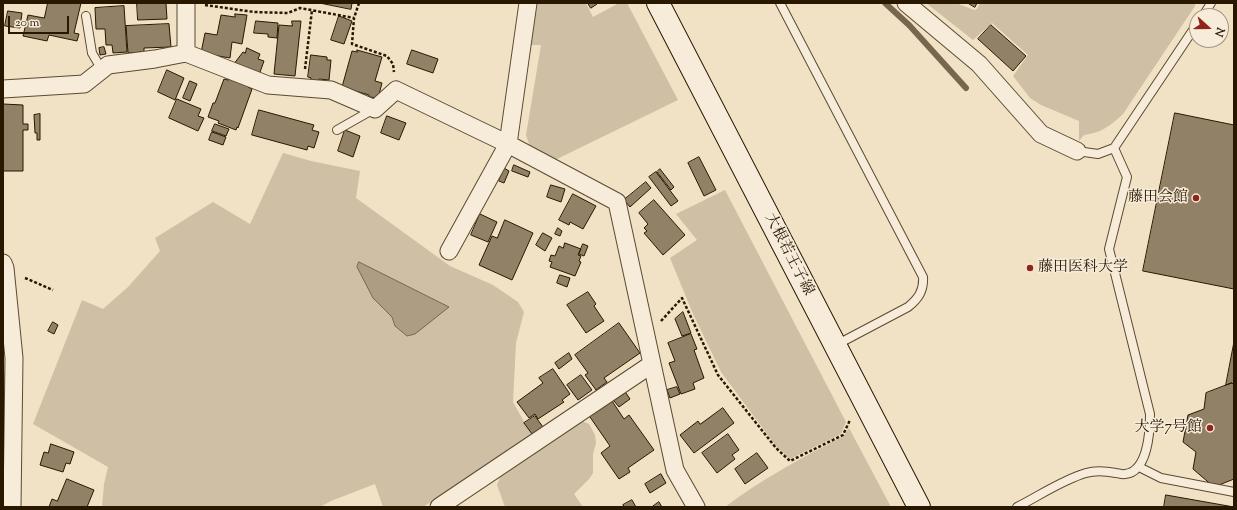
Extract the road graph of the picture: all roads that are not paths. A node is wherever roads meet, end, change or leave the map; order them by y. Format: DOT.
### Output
graph roads {
  1 [pos="186,3"];
  2 [pos="528,3"];
  3 [pos="658,3"];
  4 [pos="780,3"];
  5 [pos="906,3"];
  6 [pos="86,16"];
  7 [pos="1189,36"];
  8 [pos="186,53"];
  9 [pos="102,70"];
  10 [pos="3,89"];
  11 [pos="375,108"];
  12 [pos="337,130"];
  13 [pos="508,144"];
  14 [pos="1114,148"];
  15 [pos="1077,151"];
  16 [pos="449,251"];
  17 [pos="4,266"];
  18 [pos="835,345"];
  19 [pos="652,364"];
  20 [pos="1139,467"];
  21 [pos="8,476"];
  22 [pos="1234,492"];
  23 [pos="12,507"];
  24 [pos="439,507"];
  25 [pos="696,507"];
  26 [pos="919,507"];
  27 [pos="1017,507"];
  1 -- 8 [label="street"];
  2 -- 13 [label="street"];
  3 -- 18 [label="street, 大根若王子線"];
  4 -- 18 [label="lane"];
  5 -- 15 [label="street"];
  6 -- 9 [label="lane"];
  7 -- 14 [label="lane"];
  8 -- 9 [label="street"];
  8 -- 11 [label="street"];
  9 -- 10 [label="street"];
  11 -- 12 [label="lane"];
  11 -- 13 [label="street"];
  13 -- 16 [label="street"];
  13 -- 19 [label="street"];
  14 -- 15 [label="lane"];
  14 -- 20 [label="lane"];
  17 -- 21 [label="street"];
  18 -- 26 [label="street, 大根若王子線"];
  19 -- 24 [label="street"];
  19 -- 25 [label="street"];
  20 -- 22 [label="lane"];
  20 -- 27 [label="lane"];
  21 -- 23 [label="street"];
}
